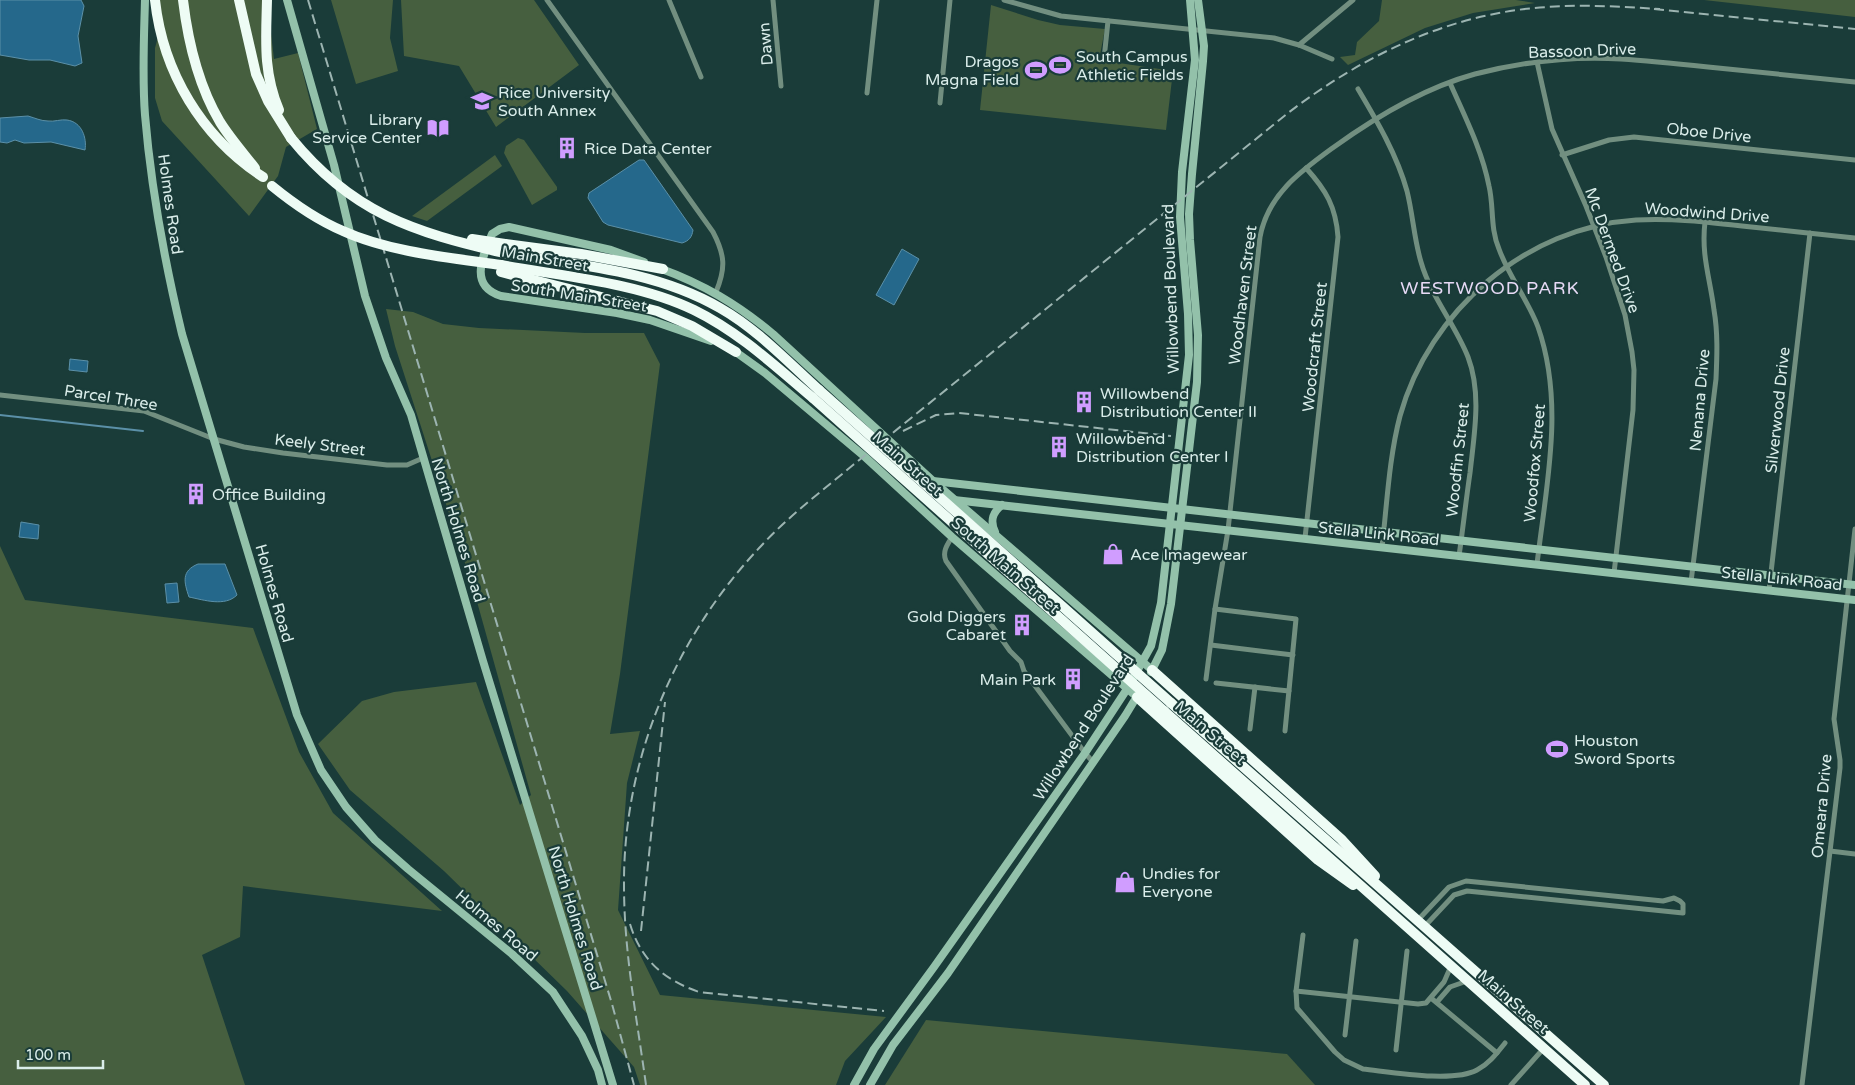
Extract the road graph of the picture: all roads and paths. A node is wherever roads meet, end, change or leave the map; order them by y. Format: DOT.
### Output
graph roads {
  1 [pos="145,0"];
  2 [pos="155,0"];
  3 [pos="183,0"];
  4 [pos="239,0"];
  5 [pos="267,0"];
  6 [pos="287,0"];
  7 [pos="547,0"];
  8 [pos="670,0"];
  9 [pos="774,0"];
  10 [pos="877,0"];
  11 [pos="950,0"];
  12 [pos="1004,0"];
  13 [pos="1190,0"];
  14 [pos="1198,0"];
  15 [pos="1353,0"];
  16 [pos="1108,21"];
  17 [pos="1193,29"];
  18 [pos="1202,30"];
  19 [pos="1299,44"];
  20 [pos="1104,59"];
  21 [pos="1332,59"];
  22 [pos="1537,62"];
  23 [pos="1194,72"];
  24 [pos="1202,72"];
  25 [pos="701,77"];
  26 [pos="1855,82"];
  27 [pos="1450,83"];
  28 [pos="780,86"];
  29 [pos="1358,89"];
  30 [pos="867,93"];
  31 [pos="940,103"];
  32 [pos="1189,118"];
  33 [pos="1375,118"];
  34 [pos="1198,119"];
  35 [pos="289,134"];
  36 [pos="1562,155"];
  37 [pos="1855,160"];
  38 [pos="1306,168"];
  39 [pos="263,178"];
  40 [pos="1180,213"];
  41 [pos="1190,214"];
  42 [pos="1705,222"];
  43 [pos="1594,227"];
  44 [pos="1810,233"];
  45 [pos="1855,238"];
  46 [pos="505,248"];
  47 [pos="1507,267"];
  48 [pos="501,268"];
  49 [pos="663,269"];
  50 [pos="716,292"];
  51 [pos="1449,321"];
  52 [pos="736,352"];
  53 [pos="1187,381"];
  54 [pos="1196,382"];
  55 [pos="816,394"];
  56 [pos="0,395"];
  57 [pos="214,439"];
  58 [pos="906,457"];
  59 [pos="423,458"];
  60 [pos="888,479"];
  61 [pos="933,481"];
  62 [pos="901,490"];
  63 [pos="1047,494"];
  64 [pos="955,500"];
  65 [pos="1002,505"];
  66 [pos="1172,508"];
  67 [pos="1045,509"];
  68 [pos="1182,509"];
  69 [pos="1230,515"];
  70 [pos="1170,523"];
  71 [pos="1307,523"];
  72 [pos="1181,524"];
  73 [pos="1855,529"];
  74 [pos="1228,530"];
  75 [pos="1384,532"];
  76 [pos="995,534"];
  77 [pos="952,537"];
  78 [pos="1305,538"];
  79 [pos="1461,541"];
  80 [pos="1382,547"];
  81 [pos="1539,549"];
  82 [pos="1459,556"];
  83 [pos="1616,558"];
  84 [pos="1537,564"];
  85 [pos="1693,567"];
  86 [pos="1614,573"];
  87 [pos="1771,576"];
  88 [pos="1691,582"];
  89 [pos="1852,585"];
  90 [pos="1769,590"];
  91 [pos="1851,600"];
  92 [pos="1161,603"];
  93 [pos="1171,604"];
  94 [pos="1215,609"];
  95 [pos="1123,645"];
  96 [pos="1211,645"];
  97 [pos="1293,655"];
  98 [pos="1143,662"];
  99 [pos="1105,670"];
  100 [pos="1152,670"];
  101 [pos="1206,679"];
  102 [pos="1216,683"];
  103 [pos="1255,687"];
  104 [pos="1173,688"];
  105 [pos="1127,689"];
  106 [pos="1289,691"];
  107 [pos="1137,697"];
  108 [pos="1163,709"];
  109 [pos="1250,728"];
  110 [pos="1285,731"];
  111 [pos="1085,753"];
  112 [pos="1094,762"];
  113 [pos="1037,820"];
  114 [pos="1048,827"];
  115 [pos="1830,851"];
  116 [pos="1855,854"];
  117 [pos="998,878"];
  118 [pos="1483,883"];
  119 [pos="1008,886"];
  120 [pos="1572,892"];
  121 [pos="1482,893"];
  122 [pos="1649,900"];
  123 [pos="1571,902"];
  124 [pos="1648,910"];
  125 [pos="1406,912"];
  126 [pos="1416,925"];
  127 [pos="1303,934"];
  128 [pos="1356,941"];
  129 [pos="1407,951"];
  130 [pos="934,966"];
  131 [pos="1451,966"];
  132 [pos="948,973"];
  133 [pos="1468,981"];
  134 [pos="1440,986"];
  135 [pos="1447,991"];
  136 [pos="1296,992"];
  137 [pos="1349,997"];
  138 [pos="1431,998"];
  139 [pos="1438,1002"];
  140 [pos="1401,1003"];
  141 [pos="1345,1035"];
  142 [pos="1505,1043"];
  143 [pos="1544,1048"];
  144 [pos="874,1049"];
  145 [pos="1396,1050"];
  146 [pos="1497,1053"];
  147 [pos="885,1058"];
  148 [pos="602,1085"];
  149 [pos="614,1085"];
  150 [pos="854,1085"];
  151 [pos="870,1085"];
  152 [pos="1511,1085"];
  153 [pos="1585,1085"];
  154 [pos="1605,1085"];
  155 [pos="1802,1085"];
  1 -- 57 [label="main road, Holmes Road"];
  2 -- 39 [label="highway"];
  3 -- 39 [label="highway"];
  4 -- 35 [label="highway"];
  5 -- 35 [label="highway"];
  6 -- 59 [label="main road, North Holmes Road"];
  7 -- 50 [label="street"];
  8 -- 25 [label="street"];
  9 -- 28 [label="street, Dawn"];
  10 -- 30 [label="street"];
  11 -- 31 [label="street"];
  12 -- 16 [label="street"];
  13 -- 17 [label="main road, Willowbend Boulevard"];
  14 -- 18 [label="main road, Willowbend Boulevard"];
  15 -- 19 [label="street"];
  16 -- 17 [label="street"];
  16 -- 20 [label="street"];
  17 -- 18 [label="street"];
  17 -- 23 [label="main road, Willowbend Boulevard"];
  18 -- 19 [label="street"];
  18 -- 24 [label="main road, Willowbend Boulevard"];
  19 -- 21 [label="street"];
  22 -- 26 [label="street, Bassoon Drive"];
  22 -- 27 [label="street, Bassoon Drive"];
  22 -- 36 [label="street, Mc Dermed Drive"];
  23 -- 24 [label="main road"];
  23 -- 32 [label="main road, Willowbend Boulevard"];
  24 -- 34 [label="main road, Willowbend Boulevard"];
  27 -- 33 [label="street, Bassoon Drive"];
  27 -- 47 [label="street, Woodfox Street"];
  29 -- 33 [label="street, Woodfin Street"];
  32 -- 34 [label="main road"];
  32 -- 40 [label="main road, Willowbend Boulevard"];
  33 -- 38 [label="street, Bassoon Drive"];
  33 -- 51 [label="street, Woodfin Street"];
  34 -- 41 [label="main road, Willowbend Boulevard"];
  35 -- 46 [label="highway, bridge"];
  36 -- 37 [label="street, Oboe Drive"];
  36 -- 43 [label="street, Mc Dermed Drive"];
  38 -- 69 [label="street, Woodhaven Street"];
  38 -- 71 [label="street, Woodcraft Street"];
  39 -- 48 [label="highway, bridge"];
  40 -- 41 [label="main road"];
  40 -- 53 [label="main road, Willowbend Boulevard"];
  41 -- 54 [label="main road, Willowbend Boulevard"];
  42 -- 43 [label="street, Woodwind Drive"];
  42 -- 44 [label="street, Woodwind Drive"];
  42 -- 85 [label="street, Nenana Drive"];
  43 -- 47 [label="street, Woodwind Drive"];
  43 -- 83 [label="street, Mc Dermed Drive"];
  44 -- 45 [label="street, Woodwind Drive"];
  44 -- 87 [label="street, Silverwood Drive"];
  46 -- 49 [label="highway"];
  46 -- 55 [label="highway, Main Street"];
  47 -- 51 [label="street, Woodwind Drive"];
  47 -- 81 [label="street, Woodfox Street"];
  48 -- 52 [label="highway"];
  48 -- 55 [label="highway, Main Street"];
  49 -- 50 [label="main road, South Main Street"];
  49 -- 52 [label="main road, South Main Street"];
  50 -- 58 [label="main road, South Main Street"];
  51 -- 75 [label="street, Woodwind Drive"];
  51 -- 79 [label="street, Woodfin Street"];
  52 -- 60 [label="main road, South Main Street"];
  53 -- 54 [label="main road"];
  53 -- 66 [label="main road, Willowbend Boulevard"];
  54 -- 68 [label="main road, Willowbend Boulevard"];
  55 -- 108 [label="highway, Main Street, bridge"];
  56 -- 57 [label="street, Parcel Three"];
  57 -- 59 [label="street, Keely Street"];
  57 -- 148 [label="main road, Holmes Road"];
  58 -- 60 [label="main road"];
  58 -- 61 [label="main road, South Main Street"];
  59 -- 149 [label="main road, North Holmes Road"];
  60 -- 62 [label="main road, South Main Street"];
  61 -- 63 [label="main road, Stella Link Road"];
  61 -- 64 [label="main road, South Main Street"];
  62 -- 64 [label="main road, Stella Link Road"];
  62 -- 77 [label="main road, South Main Street"];
  63 -- 66 [label="main road, Stella Link Road"];
  63 -- 67 [label="main road"];
  64 -- 65 [label="main road, Stella Link Road"];
  64 -- 76 [label="main road, South Main Street"];
  65 -- 67 [label="main road, Stella Link Road"];
  65 -- 76 [label="main road"];
  66 -- 68 [label="main road, Stella Link Road"];
  66 -- 70 [label="main road, Willowbend Boulevard"];
  67 -- 70 [label="main road, Stella Link Road"];
  68 -- 69 [label="main road, Stella Link Road"];
  68 -- 72 [label="main road, Willowbend Boulevard"];
  69 -- 71 [label="main road, Stella Link Road"];
  69 -- 74 [label="street, Woodhaven Street"];
  70 -- 72 [label="main road, Stella Link Road"];
  70 -- 92 [label="main road, Willowbend Boulevard"];
  71 -- 75 [label="main road, Stella Link Road"];
  71 -- 78 [label="street, Woodcraft Street"];
  72 -- 74 [label="main road, Stella Link Road"];
  72 -- 93 [label="main road, Willowbend Boulevard"];
  73 -- 89 [label="street, Omeara Drive"];
  74 -- 78 [label="main road, Stella Link Road"];
  74 -- 94 [label="street, Woodhaven Street"];
  75 -- 79 [label="main road, Stella Link Road"];
  75 -- 80 [label="street, Woodwind Drive"];
  76 -- 95 [label="main road, South Main Street"];
  77 -- 99 [label="main road, South Main Street"];
  77 -- 111 [label="street"];
  78 -- 80 [label="main road, Stella Link Road"];
  79 -- 81 [label="main road, Stella Link Road"];
  79 -- 82 [label="street, Woodfin Street"];
  80 -- 82 [label="main road, Stella Link Road"];
  81 -- 83 [label="main road, Stella Link Road"];
  81 -- 84 [label="street, Woodfox Street"];
  82 -- 84 [label="main road, Stella Link Road"];
  83 -- 85 [label="main road, Stella Link Road"];
  83 -- 86 [label="street, Mc Dermed Drive"];
  84 -- 86 [label="main road, Stella Link Road"];
  85 -- 87 [label="main road, Stella Link Road"];
  85 -- 88 [label="street, Nenana Drive"];
  86 -- 88 [label="main road, Stella Link Road"];
  87 -- 89 [label="main road, Stella Link Road"];
  87 -- 90 [label="street, Silverwood Drive"];
  88 -- 90 [label="main road, Stella Link Road"];
  89 -- 91 [label="street, Omeara Drive"];
  90 -- 91 [label="main road, Stella Link Road"];
  91 -- 115 [label="street, Omeara Drive"];
  92 -- 93 [label="main road"];
  92 -- 98 [label="main road, Willowbend Boulevard"];
  93 -- 100 [label="main road, Willowbend Boulevard"];
  94 -- 96 [label="street, Woodhaven Street"];
  94 -- 97 [label="street"];
  95 -- 98 [label="main road, South Main Street"];
  95 -- 99 [label="main road"];
  96 -- 97 [label="street"];
  96 -- 101 [label="street, Woodhaven Street"];
  97 -- 106 [label="street"];
  98 -- 100 [label="main road, South Main Street"];
  98 -- 105 [label="main road, Willowbend Boulevard"];
  99 -- 105 [label="main road, South Main Street"];
  100 -- 104 [label="highway"];
  100 -- 107 [label="main road, Willowbend Boulevard"];
  102 -- 103 [label="street"];
  103 -- 106 [label="street"];
  103 -- 109 [label="street"];
  104 -- 108 [label="highway"];
  104 -- 125 [label="highway"];
  105 -- 107 [label="main road, South Main Street"];
  105 -- 111 [label="main road, Willowbend Boulevard"];
  106 -- 110 [label="street"];
  107 -- 108 [label="highway"];
  107 -- 112 [label="main road, Willowbend Boulevard"];
  108 -- 125 [label="highway, Main Street"];
  108 -- 126 [label="highway, Main Street"];
  111 -- 112 [label="street"];
  111 -- 113 [label="main road, Willowbend Boulevard"];
  112 -- 114 [label="main road, Willowbend Boulevard"];
  113 -- 114 [label="main road"];
  113 -- 117 [label="main road, Willowbend Boulevard"];
  114 -- 119 [label="main road, Willowbend Boulevard"];
  115 -- 116 [label="street"];
  115 -- 155 [label="street, Omeara Drive"];
  117 -- 119 [label="main road"];
  117 -- 130 [label="main road, Willowbend Boulevard"];
  118 -- 120 [label="street"];
  118 -- 121 [label="street"];
  118 -- 126 [label="street"];
  119 -- 132 [label="main road, Willowbend Boulevard"];
  120 -- 122 [label="street"];
  120 -- 123 [label="street"];
  121 -- 123 [label="street"];
  121 -- 126 [label="street"];
  122 -- 124 [label="street"];
  122 -- 124 [label="street"];
  123 -- 124 [label="street"];
  125 -- 126 [label="highway, Main Street"];
  126 -- 131 [label="highway, Main Street"];
  126 -- 154 [label="highway, Main Street"];
  127 -- 136 [label="street"];
  128 -- 137 [label="street"];
  129 -- 140 [label="street"];
  130 -- 132 [label="main road"];
  130 -- 144 [label="main road, Willowbend Boulevard"];
  131 -- 133 [label="highway, Main Street"];
  131 -- 134 [label="street"];
  132 -- 147 [label="main road, Willowbend Boulevard"];
  133 -- 135 [label="street"];
  133 -- 143 [label="highway, Main Street"];
  134 -- 135 [label="street"];
  134 -- 138 [label="street"];
  135 -- 139 [label="street"];
  136 -- 137 [label="street"];
  136 -- 146 [label="street"];
  137 -- 140 [label="street"];
  137 -- 141 [label="street"];
  138 -- 139 [label="street"];
  138 -- 140 [label="street"];
  139 -- 146 [label="street"];
  140 -- 145 [label="street"];
  142 -- 146 [label="street"];
  143 -- 152 [label="street"];
  143 -- 153 [label="highway, Main Street"];
  144 -- 147 [label="main road"];
  144 -- 150 [label="main road, Willowbend Boulevard"];
  147 -- 151 [label="main road, Willowbend Boulevard"];
}
